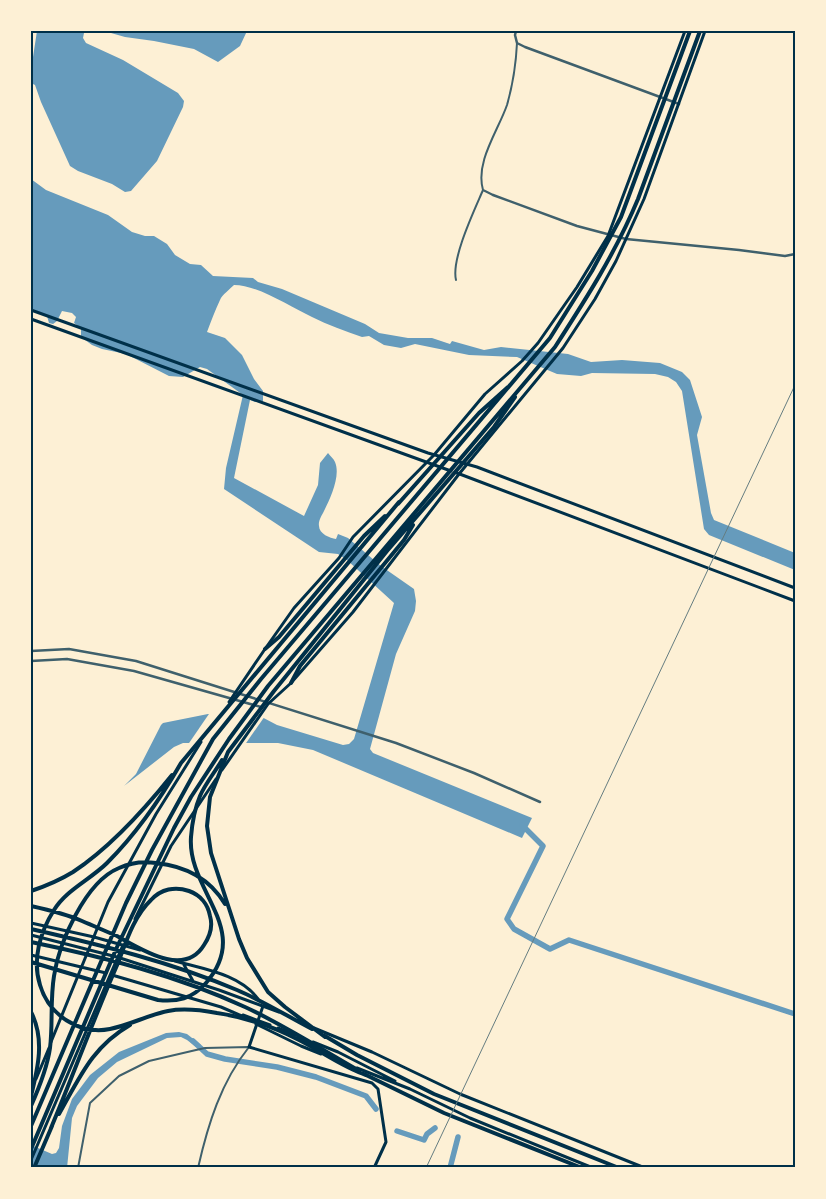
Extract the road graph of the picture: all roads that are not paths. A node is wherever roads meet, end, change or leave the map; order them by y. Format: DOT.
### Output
graph roads {
  1 [pos="516,31"];
  2 [pos="685,31"];
  3 [pos="690,31"];
  4 [pos="700,31"];
  5 [pos="705,31"];
  6 [pos="517,43"];
  7 [pos="660,98"];
  8 [pos="679,104"];
  9 [pos="483,190"];
  10 [pos="493,195"];
  11 [pos="608,236"];
  12 [pos="626,240"];
  13 [pos="795,254"];
  14 [pos="456,280"];
  15 [pos="31,310"];
  16 [pos="31,319"];
  17 [pos="520,376"];
  18 [pos="530,376"];
  19 [pos="434,455"];
  20 [pos="467,464"];
  21 [pos="459,474"];
  22 [pos="400,502"];
  23 [pos="417,517"];
  24 [pos="795,588"];
  25 [pos="795,601"];
  26 [pos="265,649"];
  27 [pos="31,651"];
  28 [pos="31,660"];
  29 [pos="292,683"];
  30 [pos="236,694"];
  31 [pos="231,700"];
  32 [pos="268,704"];
  33 [pos="266,708"];
  34 [pos="228,752"];
  35 [pos="181,763"];
  36 [pos="540,802"];
  37 [pos="31,891"];
  38 [pos="31,906"];
  39 [pos="229,912"];
  40 [pos="31,923"];
  41 [pos="31,929"];
  42 [pos="31,935"];
  43 [pos="94,937"];
  44 [pos="31,942"];
  45 [pos="123,945"];
  46 [pos="89,950"];
  47 [pos="31,955"];
  48 [pos="117,957"];
  49 [pos="31,962"];
  50 [pos="183,963"];
  51 [pos="82,968"];
  52 [pos="110,974"];
  53 [pos="193,982"];
  54 [pos="263,1006"];
  55 [pos="31,1012"];
  56 [pos="136,1021"];
  57 [pos="257,1022"];
  58 [pos="325,1037"];
  59 [pos="249,1046"];
  60 [pos="366,1075"];
  61 [pos="410,1089"];
  62 [pos="31,1091"];
  63 [pos="31,1096"];
  64 [pos="31,1106"];
  65 [pos="31,1126"];
  66 [pos="51,1128"];
  67 [pos="31,1149"];
  68 [pos="31,1160"];
  69 [pos="34,1168"];
  70 [pos="78,1168"];
  71 [pos="198,1168"];
  72 [pos="374,1168"];
  73 [pos="582,1168"];
  74 [pos="595,1168"];
  75 [pos="619,1168"];
  76 [pos="645,1168"];
  1 -- 6 [label="street"];
  2 -- 7 [label="main road"];
  3 -- 17 [label="highway"];
  4 -- 18 [label="highway"];
  5 -- 8 [label="main road"];
  6 -- 7 [label="street"];
  6 -- 9 [label="street"];
  7 -- 8 [label="street"];
  7 -- 11 [label="main road"];
  8 -- 12 [label="main road"];
  9 -- 10 [label="street"];
  9 -- 14 [label="street"];
  10 -- 11 [label="street"];
  11 -- 12 [label="street"];
  11 -- 19 [label="main road"];
  12 -- 13 [label="street"];
  12 -- 20 [label="main road"];
  15 -- 19 [label="main road"];
  16 -- 21 [label="main road"];
  17 -- 22 [label="highway"];
  17 -- 65 [label="highway"];
  18 -- 23 [label="highway"];
  18 -- 67 [label="highway"];
  19 -- 20 [label="main road"];
  19 -- 26 [label="main road"];
  20 -- 21 [label="main road"];
  20 -- 24 [label="main road"];
  21 -- 25 [label="main road"];
  21 -- 29 [label="main road"];
  22 -- 26 [label="highway"];
  22 -- 35 [label="highway"];
  23 -- 29 [label="highway"];
  23 -- 34 [label="highway"];
  26 -- 30 [label="main road"];
  27 -- 30 [label="street"];
  28 -- 31 [label="street"];
  29 -- 32 [label="main road"];
  30 -- 31 [label="main road"];
  30 -- 32 [label="street"];
  31 -- 33 [label="street"];
  31 -- 43 [label="main road"];
  32 -- 33 [label="main road"];
  32 -- 36 [label="street"];
  33 -- 45 [label="main road"];
  34 -- 39 [label="highway"];
  34 -- 49 [label="highway"];
  35 -- 37 [label="highway"];
  35 -- 56 [label="highway"];
  38 -- 66 [label="highway"];
  39 -- 58 [label="highway"];
  39 -- 64 [label="highway"];
  40 -- 43 [label="main road"];
  41 -- 58 [label="highway"];
  42 -- 46 [label="main road"];
  43 -- 45 [label="main road"];
  43 -- 46 [label="main road"];
  44 -- 60 [label="highway"];
  45 -- 48 [label="main road"];
  45 -- 50 [label="main road"];
  46 -- 48 [label="main road"];
  46 -- 51 [label="main road"];
  47 -- 51 [label="main road"];
  48 -- 52 [label="main road"];
  48 -- 53 [label="main road"];
  50 -- 53 [label="main road"];
  50 -- 54 [label="main road"];
  51 -- 52 [label="main road"];
  51 -- 62 [label="main road"];
  52 -- 57 [label="main road"];
  52 -- 68 [label="main road"];
  53 -- 54 [label="main road"];
  54 -- 57 [label="main road"];
  54 -- 76 [label="main road"];
  55 -- 63 [label="highway"];
  56 -- 60 [label="highway"];
  56 -- 66 [label="highway"];
  57 -- 59 [label="main road"];
  57 -- 61 [label="main road"];
  57 -- 61 [label="main road"];
  58 -- 75 [label="highway"];
  59 -- 70 [label="street"];
  59 -- 71 [label="street"];
  59 -- 72 [label="main road"];
  60 -- 73 [label="highway"];
  61 -- 74 [label="main road"];
  66 -- 69 [label="highway"];
}
